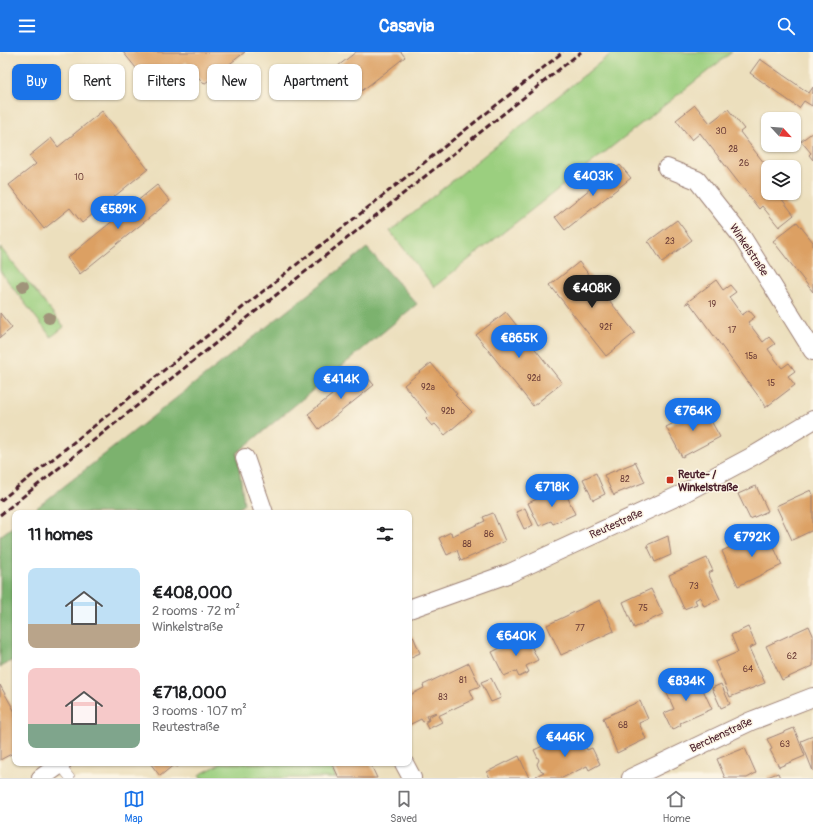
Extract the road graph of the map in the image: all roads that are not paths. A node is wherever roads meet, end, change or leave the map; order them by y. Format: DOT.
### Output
graph roads {
  1 [pos="667,168"];
  2 [pos="813,351"];
  3 [pos="813,420"];
  4 [pos="246,458"];
  5 [pos="263,510"];
  6 [pos="412,608"];
  7 [pos="813,697"];
  8 [pos="406,766"];
  9 [pos="64,769"];
  10 [pos="41,778"];
  11 [pos="412,778"];
  12 [pos="631,778"];
  1 -- 2 [label="street, Winkelstraße"];
  3 -- 6 [label="street, Reutestraße"];
  4 -- 5 [label="street"];
  7 -- 12 [label="street, Berchenstraße"];
  8 -- 11 [label="street"];
  9 -- 10 [label="street"];
}
